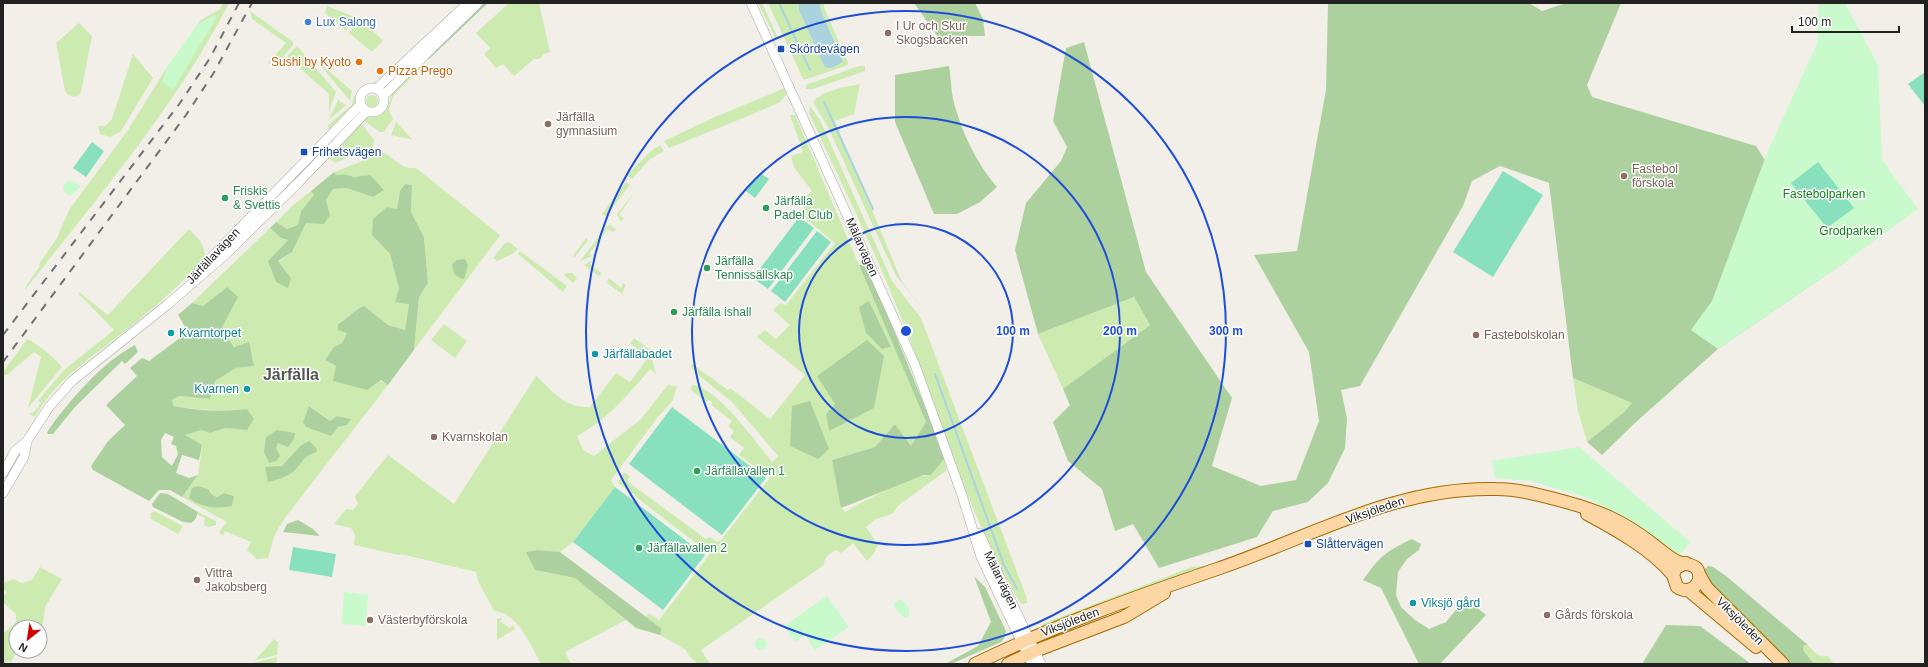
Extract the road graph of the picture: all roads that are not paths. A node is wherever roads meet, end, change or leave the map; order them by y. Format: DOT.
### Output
graph roads {
  1 [pos="468,3"];
  2 [pos="478,3"];
  3 [pos="751,3"];
  4 [pos="380,92"];
  5 [pos="361,104"];
  6 [pos="367,111"];
  7 [pos="167,305"];
  8 [pos="27,441"];
  9 [pos="3,473"];
  10 [pos="3,493"];
  11 [pos="1567,502"];
  12 [pos="1686,563"];
  13 [pos="1673,575"];
  14 [pos="1700,576"];
  15 [pos="1191,577"];
  16 [pos="1688,590"];
  17 [pos="1025,640"];
  18 [pos="1032,656"];
  19 [pos="975,664"];
  20 [pos="1008,664"];
  21 [pos="1041,664"];
  22 [pos="1779,664"];
  23 [pos="1783,664"];
  1 -- 4 [label="street"];
  2 -- 4 [label="street"];
  3 -- 17 [label="street, Mälarvägen"];
  4 -- 5 [label="street"];
  4 -- 6 [label="street"];
  5 -- 6 [label="street"];
  5 -- 7 [label="street, Järfällavägen"];
  6 -- 7 [label="street, Järfällavägen"];
  7 -- 8 [label="street, Järfällavägen"];
  8 -- 9 [label="street, Järfällavägen"];
  8 -- 10 [label="street, Järfällavägen"];
  11 -- 12 [label="main road, Viksjöleden"];
  11 -- 13 [label="main road, Viksjöleden"];
  11 -- 15 [label="main road, Viksjöleden"];
  12 -- 13 [label="main road"];
  12 -- 14 [label="main road"];
  13 -- 16 [label="main road"];
  14 -- 16 [label="main road"];
  14 -- 23 [label="main road, Viksjöleden"];
  15 -- 17 [label="main road, Viksjöleden"];
  15 -- 18 [label="main road, Viksjöleden"];
  16 -- 22 [label="main road, Viksjöleden"];
  17 -- 18 [label="street, Mälarvägen"];
  17 -- 19 [label="main road, Viksjöleden"];
  18 -- 20 [label="main road, Viksjöleden"];
  18 -- 21 [label="street, Mälarvägen"];
}
